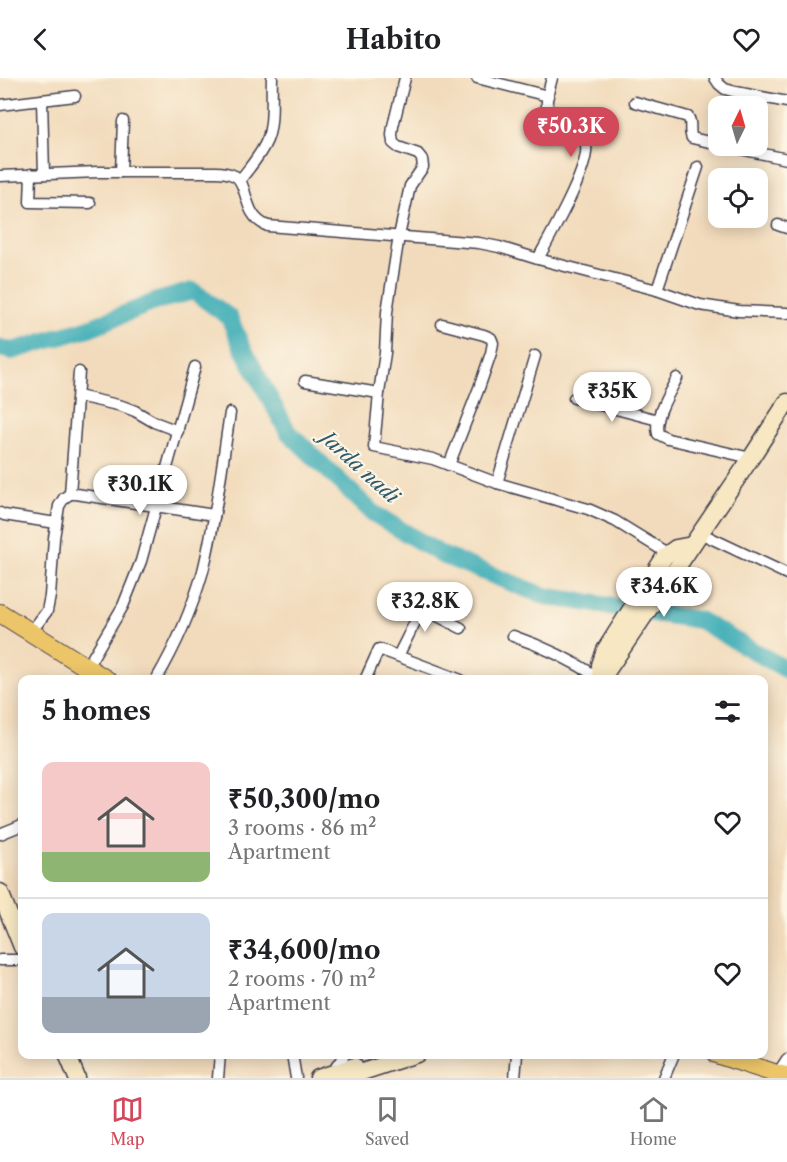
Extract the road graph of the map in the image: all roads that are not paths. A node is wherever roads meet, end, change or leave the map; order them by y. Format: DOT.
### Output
graph roads {
  1 [pos="272,78"];
  2 [pos="405,78"];
  3 [pos="477,78"];
  4 [pos="552,78"];
  5 [pos="715,78"];
  6 [pos="75,96"];
  7 [pos="548,96"];
  8 [pos="42,100"];
  9 [pos="634,102"];
  10 [pos="787,102"];
  11 [pos="0,105"];
  12 [pos="123,121"];
  13 [pos="708,142"];
  14 [pos="768,155"];
  15 [pos="787,159"];
  16 [pos="698,167"];
  17 [pos="121,172"];
  18 [pos="31,174"];
  19 [pos="44,174"];
  20 [pos="0,176"];
  21 [pos="240,180"];
  22 [pos="90,203"];
  23 [pos="399,236"];
  24 [pos="538,259"];
  25 [pos="657,290"];
  26 [pos="787,313"];
  27 [pos="442,324"];
  28 [pos="535,356"];
  29 [pos="195,367"];
  30 [pos="79,372"];
  31 [pos="677,378"];
  32 [pos="305,381"];
  33 [pos="379,393"];
  34 [pos="78,396"];
  35 [pos="574,398"];
  36 [pos="787,402"];
  37 [pos="230,413"];
  38 [pos="658,420"];
  39 [pos="177,431"];
  40 [pos="750,458"];
  41 [pos="449,465"];
  42 [pos="497,483"];
  43 [pos="70,494"];
  44 [pos="157,507"];
  45 [pos="0,513"];
  46 [pos="214,515"];
  47 [pos="56,522"];
  48 [pos="694,543"];
  49 [pos="666,554"];
  50 [pos="787,574"];
  51 [pos="0,613"];
  52 [pos="461,628"];
  53 [pos="30,632"];
  54 [pos="513,636"];
  55 [pos="398,656"];
  56 [pos="87,667"];
  57 [pos="99,675"];
  58 [pos="159,675"];
  59 [pos="367,675"];
  60 [pos="448,675"];
  61 [pos="604,675"];
  62 [pos="18,827"];
  63 [pos="0,834"];
  64 [pos="0,892"];
  65 [pos="18,937"];
  66 [pos="0,960"];
  67 [pos="18,960"];
  68 [pos="69,1059"];
  69 [pos="219,1059"];
  70 [pos="293,1059"];
  71 [pos="342,1059"];
  72 [pos="374,1059"];
  73 [pos="397,1059"];
  74 [pos="517,1059"];
  75 [pos="672,1059"];
  76 [pos="731,1059"];
  77 [pos="787,1059"];
  78 [pos="331,1076"];
  79 [pos="780,1076"];
  80 [pos="77,1078"];
  81 [pos="218,1078"];
  82 [pos="296,1078"];
  83 [pos="515,1078"];
  84 [pos="664,1078"];
  1 -- 21 [label="street"];
  2 -- 23 [label="street"];
  3 -- 7 [label="street"];
  4 -- 7 [label="street"];
  5 -- 10 [label="street"];
  6 -- 8 [label="street"];
  7 -- 24 [label="street"];
  8 -- 11 [label="street"];
  8 -- 19 [label="street"];
  9 -- 13 [label="street"];
  12 -- 17 [label="street"];
  14 -- 15 [label="street"];
  16 -- 25 [label="street"];
  17 -- 19 [label="street"];
  17 -- 21 [label="street"];
  18 -- 19 [label="street"];
  18 -- 20 [label="street"];
  18 -- 22 [label="street"];
  21 -- 23 [label="street"];
  23 -- 24 [label="street"];
  23 -- 33 [label="street"];
  24 -- 25 [label="street"];
  25 -- 26 [label="street"];
  27 -- 41 [label="street"];
  28 -- 42 [label="street"];
  29 -- 39 [label="street"];
  30 -- 34 [label="street"];
  31 -- 38 [label="street"];
  32 -- 33 [label="street"];
  33 -- 41 [label="street"];
  34 -- 39 [label="street"];
  34 -- 43 [label="street"];
  35 -- 38 [label="street"];
  36 -- 40 [label="street"];
  37 -- 46 [label="street"];
  38 -- 40 [label="street"];
  39 -- 44 [label="street"];
  40 -- 48 [label="street"];
  41 -- 42 [label="street"];
  42 -- 49 [label="street"];
  43 -- 44 [label="street"];
  43 -- 47 [label="street"];
  44 -- 46 [label="street"];
  44 -- 56 [label="street"];
  45 -- 47 [label="street"];
  46 -- 58 [label="street"];
  47 -- 53 [label="street"];
  48 -- 49 [label="street"];
  48 -- 50 [label="street"];
  48 -- 61 [label="street"];
  49 -- 61 [label="street"];
  51 -- 53 [label="main road"];
  52 -- 55 [label="street"];
  53 -- 56 [label="main road"];
  54 -- 61 [label="street"];
  55 -- 59 [label="street"];
  55 -- 60 [label="street"];
  56 -- 57 [label="main road"];
  62 -- 63 [label="street"];
  64 -- 65 [label="street"];
  66 -- 67 [label="street"];
  68 -- 80 [label="street"];
  69 -- 81 [label="street"];
  70 -- 82 [label="street"];
  71 -- 78 [label="street"];
  72 -- 78 [label="street"];
  73 -- 78 [label="street"];
  74 -- 83 [label="street"];
  75 -- 84 [label="street"];
  76 -- 79 [label="main road"];
  77 -- 79 [label="street"];
}
